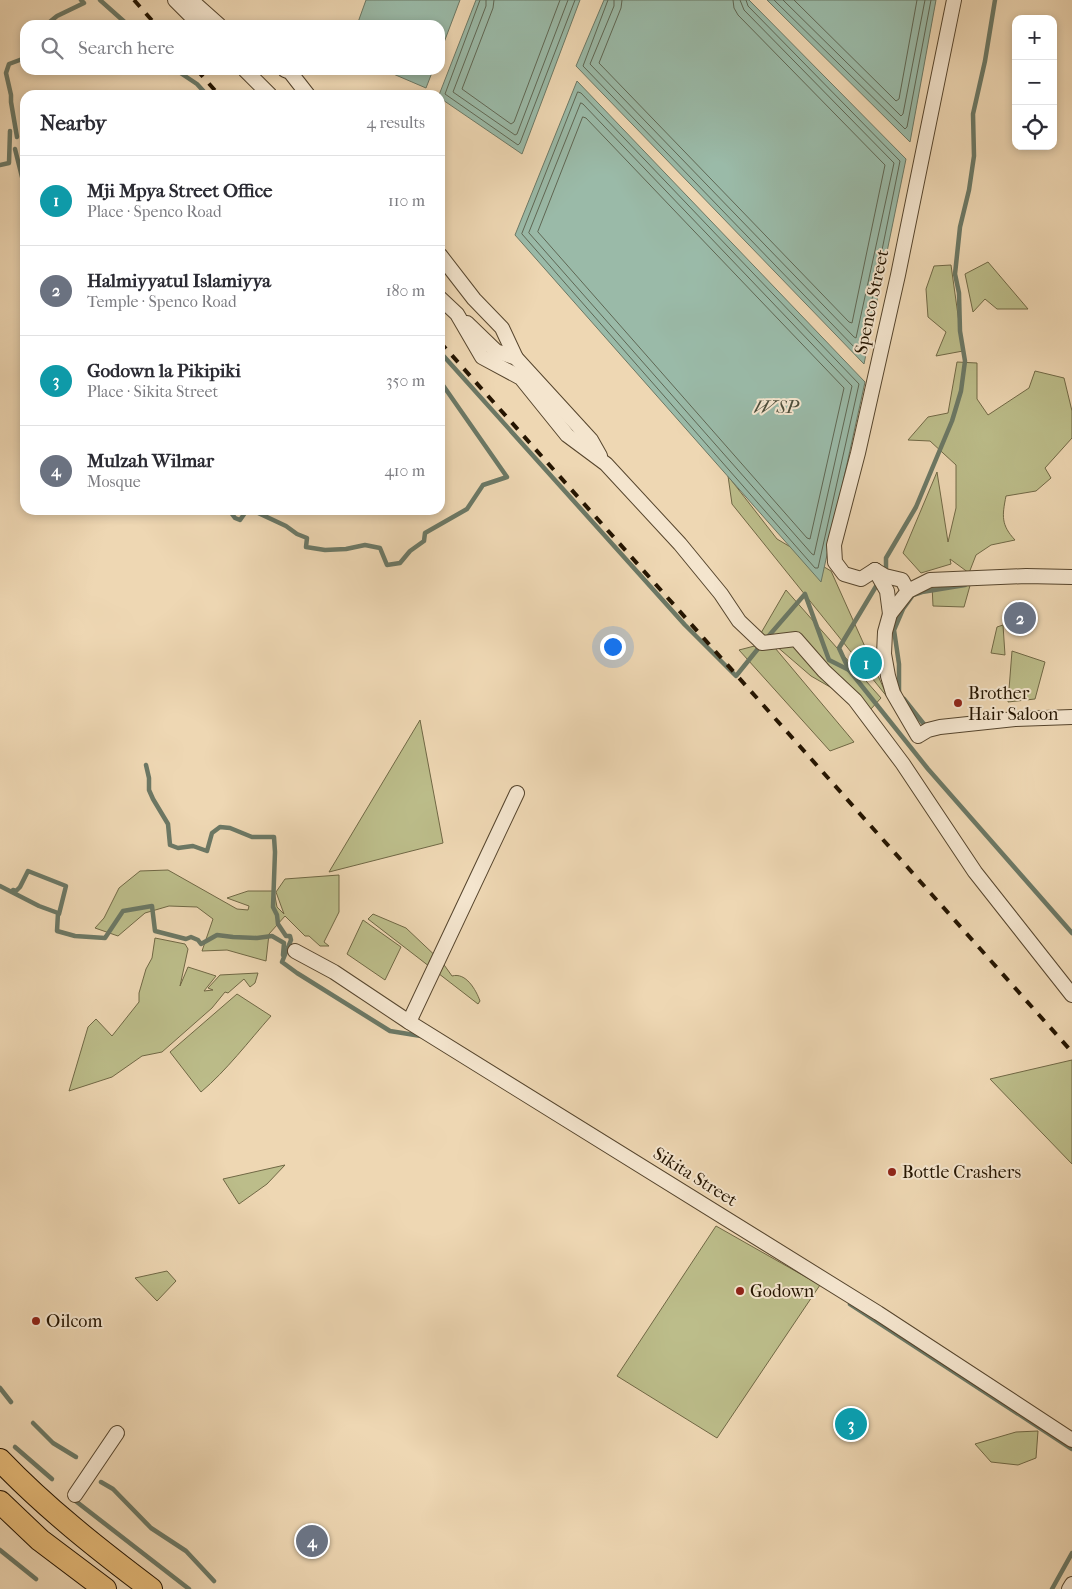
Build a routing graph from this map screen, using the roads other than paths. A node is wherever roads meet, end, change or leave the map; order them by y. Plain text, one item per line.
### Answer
1 (175, 0) edge
2 (191, 0) edge
3 (954, 0) edge
4 (195, 20) edge
5 (213, 20) edge
6 (250, 75) edge
7 (292, 75) edge
8 (265, 90) edge
9 (304, 90) edge
10 (445, 261) edge
11 (445, 303) edge
12 (457, 314) junction
13 (516, 358) junction
14 (606, 464) junction
15 (875, 570) junction
16 (1072, 577) edge
17 (908, 591) junction
18 (890, 614) junction
19 (1072, 717) edge
20 (516, 793) dead end
21 (295, 951) dead end
22 (1072, 995) edge
23 (409, 1022) junction
24 (117, 1433) dead end
25 (1072, 1440) edge
26 (0, 1460) edge
27 (75, 1495) dead end
28 (0, 1502) edge
29 (1072, 1584) edge
30 (105, 1589) edge
31 (151, 1589) edge
32 (1069, 1589) edge

1 - 4 street
2 - 5 street
3 - 15 street, Spenco Street
6 - 8 street
7 - 9 street
10 - 13 street
11 - 12 street
12 - 13 street
12 - 14 street
13 - 14 street
14 - 22 street
15 - 17 street
15 - 18 street
16 - 17 street
17 - 18 street
18 - 19 street
20 - 23 street
21 - 23 street, Sikita Street
23 - 25 street, Sikita Street
24 - 27 street
26 - 31 main road
28 - 30 main road
29 - 32 street

